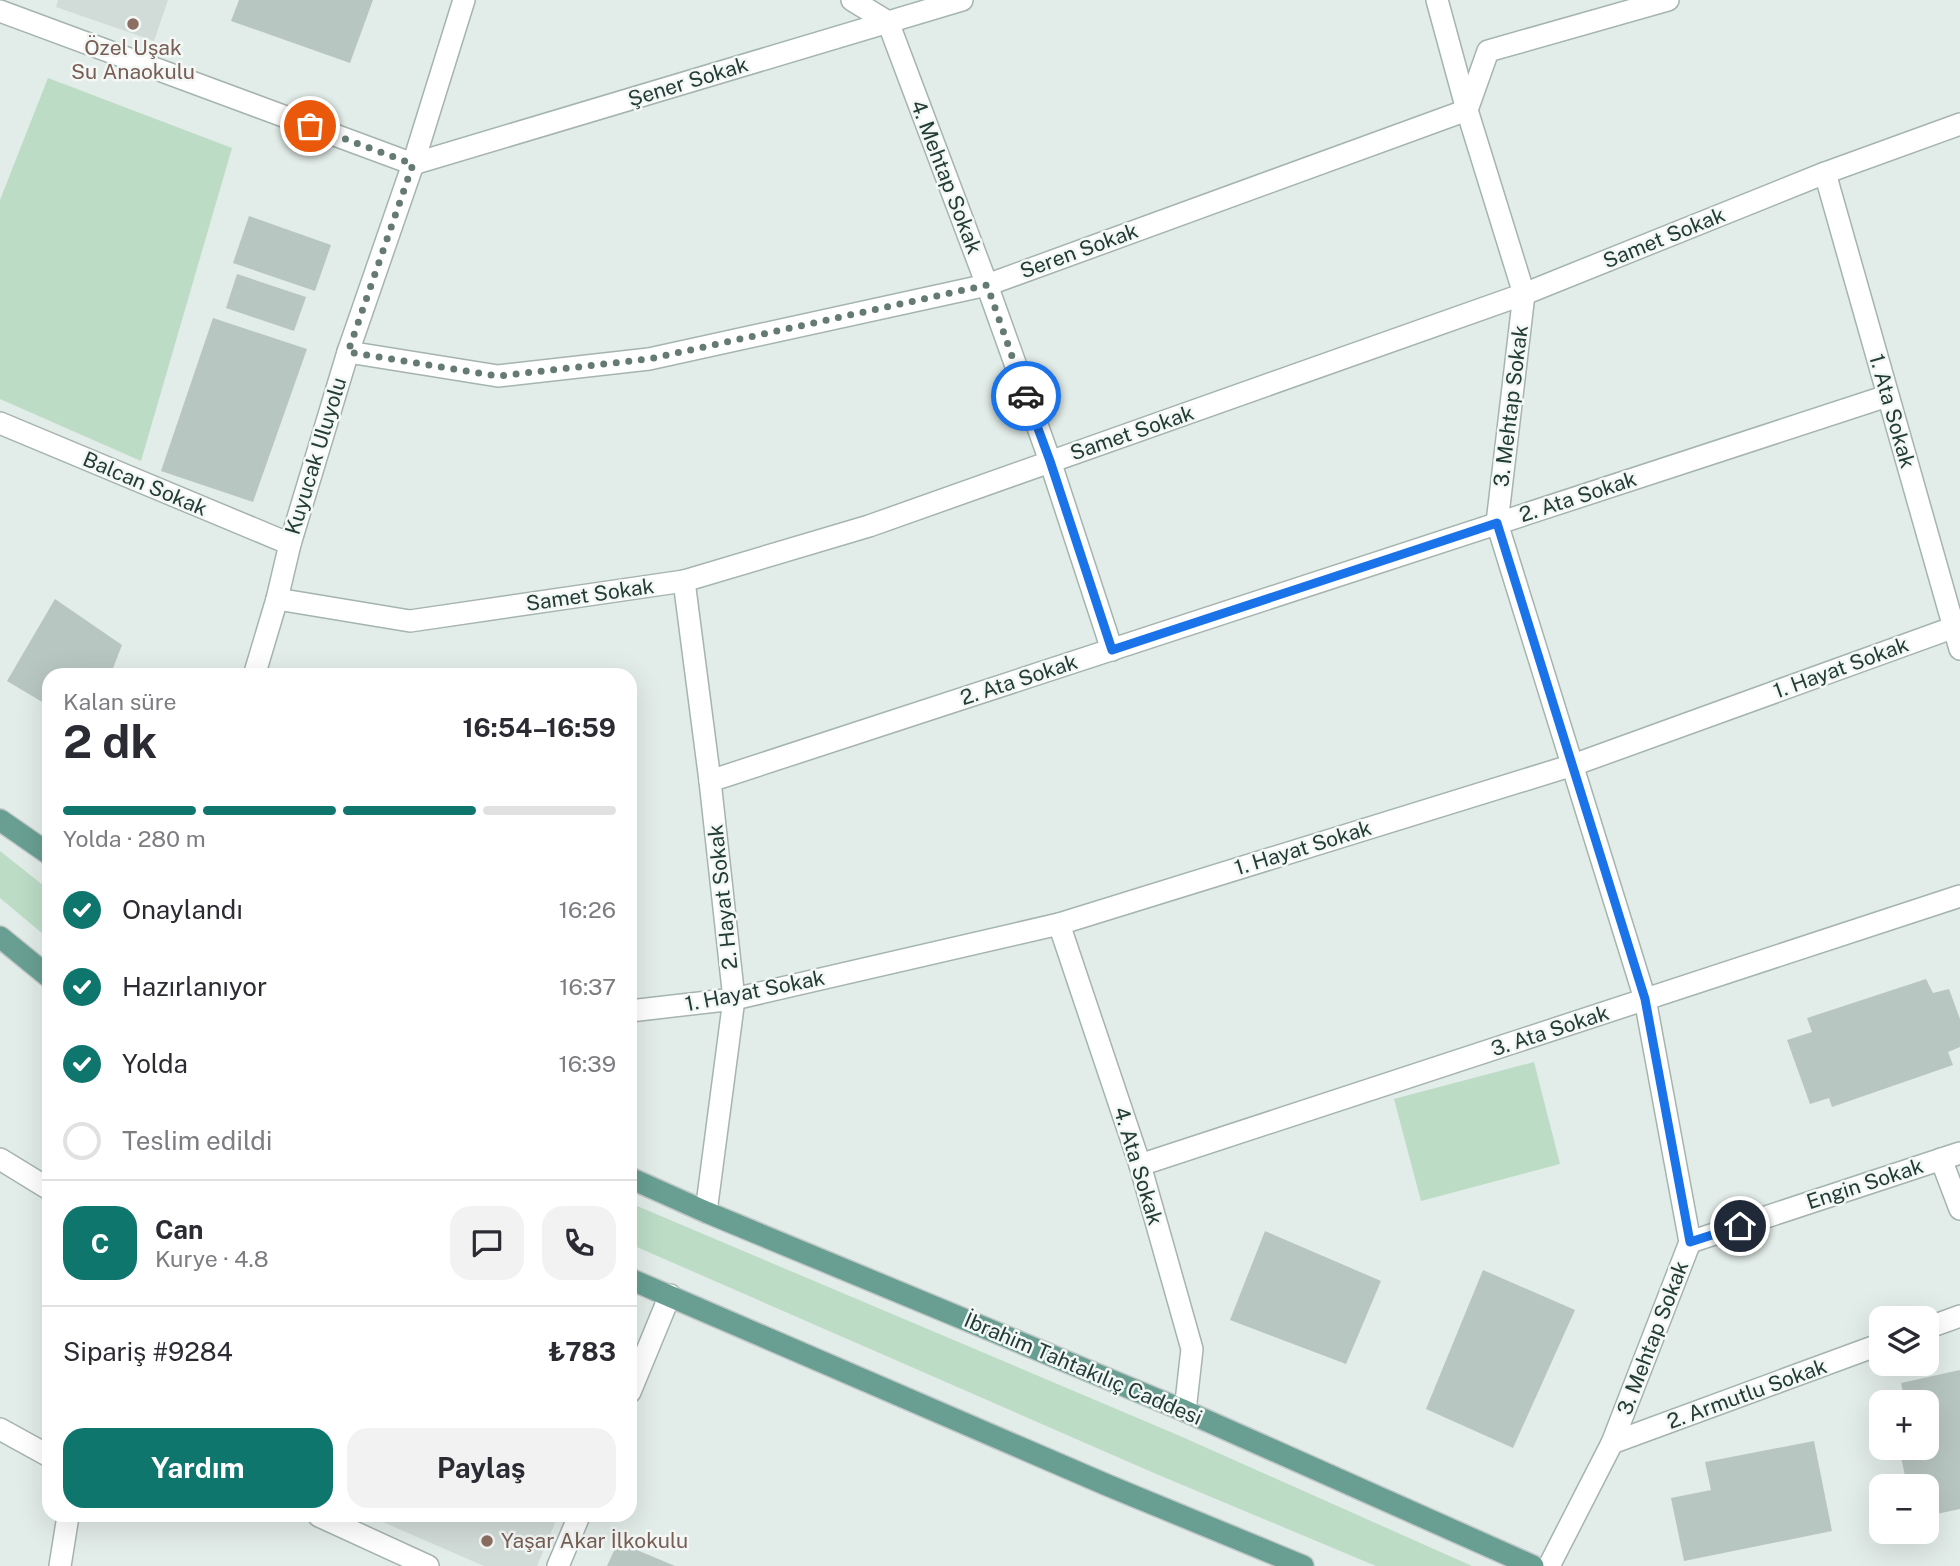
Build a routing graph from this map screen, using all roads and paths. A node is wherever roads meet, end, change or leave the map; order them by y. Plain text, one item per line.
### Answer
1 (464, 0) edge
2 (852, 0) edge
3 (962, 0) edge
4 (1437, 0) edge
5 (1668, 0) edge
6 (0, 11) edge
7 (888, 22) junction
8 (1467, 110) junction
9 (1960, 124) edge
10 (413, 164) junction
11 (1825, 173) junction
12 (987, 285) junction
13 (1524, 294) junction
14 (348, 352) junction
15 (1887, 396) junction
16 (0, 423) edge
17 (1050, 461) junction
18 (1497, 523) junction
19 (290, 544) junction
20 (684, 581) junction
21 (277, 599) junction
22 (1957, 627) edge
23 (1960, 649) edge
24 (1112, 650) junction
25 (256, 668) edge
26 (1573, 765) junction
27 (710, 781) junction
28 (0, 820) edge
29 (42, 849) edge
30 (1960, 896) edge
31 (1059, 924) junction
32 (0, 937) edge
33 (42, 971) edge
34 (734, 999) junction
35 (1645, 999) junction
36 (637, 1010) edge
37 (1951, 1156) edge
38 (0, 1159) edge
39 (1140, 1165) junction
40 (637, 1181) edge
41 (42, 1185) edge
42 (1960, 1209) edge
43 (705, 1212) junction
44 (1690, 1242) junction
45 (637, 1282) edge
46 (670, 1296) junction
47 (1960, 1316) edge
48 (1939, 1324) edge
49 (1869, 1349) edge
50 (637, 1375) edge
51 (1185, 1411) junction
52 (0, 1429) edge
53 (1612, 1443) junction
54 (42, 1453) edge
55 (67, 1522) edge
56 (332, 1522) edge
57 (576, 1522) edge
58 (60, 1566) edge
59 (428, 1566) edge
60 (558, 1566) edge
61 (1303, 1566) edge
62 (1533, 1566) edge
63 (1549, 1566) edge

1 - 10 street, Kuyucak Uluyolu
2 - 7 street
3 - 7 street, Şener Sokak
4 - 8 street, 3. Mehtap Sokak
5 - 8 street
6 - 10 street
7 - 10 street, Şener Sokak
7 - 12 street, 4. Mehtap Sokak
8 - 12 street, Seren Sokak
8 - 13 street, 3. Mehtap Sokak
9 - 11 street, Samet Sokak
10 - 14 street, Kuyucak Uluyolu
11 - 13 street, Samet Sokak
11 - 15 street, 1. Ata Sokak
12 - 14 street, Seren Sokak
12 - 17 street, 4. Mehtap Sokak
13 - 17 street, Samet Sokak
13 - 18 street, 3. Mehtap Sokak
14 - 19 street, Kuyucak Uluyolu
15 - 18 street, 2. Ata Sokak
15 - 22 street, 1. Ata Sokak
16 - 19 street, Balcan Sokak
17 - 20 street, Samet Sokak
17 - 24 street, 4. Mehtap Sokak
18 - 24 street, 2. Ata Sokak
18 - 26 street, 3. Mehtap Sokak
19 - 21 street, Kuyucak Uluyolu
20 - 21 street, Samet Sokak
20 - 27 street, 2. Hayat Sokak
21 - 25 street, Kuyucak Uluyolu
22 - 23 street, 1. Ata Sokak
22 - 26 street, 1. Hayat Sokak
24 - 27 street, 2. Ata Sokak
26 - 31 street, 1. Hayat Sokak
26 - 35 street, 3. Mehtap Sokak
27 - 34 street, 2. Hayat Sokak
28 - 29 main road
30 - 35 street, 3. Ata Sokak
31 - 34 street, 1. Hayat Sokak
31 - 39 street, 4. Ata Sokak
32 - 33 main road
34 - 36 street, 1. Hayat Sokak
34 - 43 street, 2. Hayat Sokak
35 - 39 street, 3. Ata Sokak
35 - 44 street, 3. Mehtap Sokak
37 - 42 street
37 - 44 street, Engin Sokak
38 - 41 street
39 - 51 street, 4. Ata Sokak
40 - 43 main road, İbrahim Tahtakılıç Caddesi
43 - 51 main road, İbrahim Tahtakılıç Caddesi
44 - 53 street, 3. Mehtap Sokak
45 - 46 main road
46 - 50 street
46 - 61 main road
47 - 48 street
49 - 53 street, 2. Armutlu Sokak
51 - 62 main road, İbrahim Tahtakılıç Caddesi
52 - 54 street
53 - 63 street, 3. Mehtap Sokak
55 - 58 street
56 - 59 street
57 - 60 street

